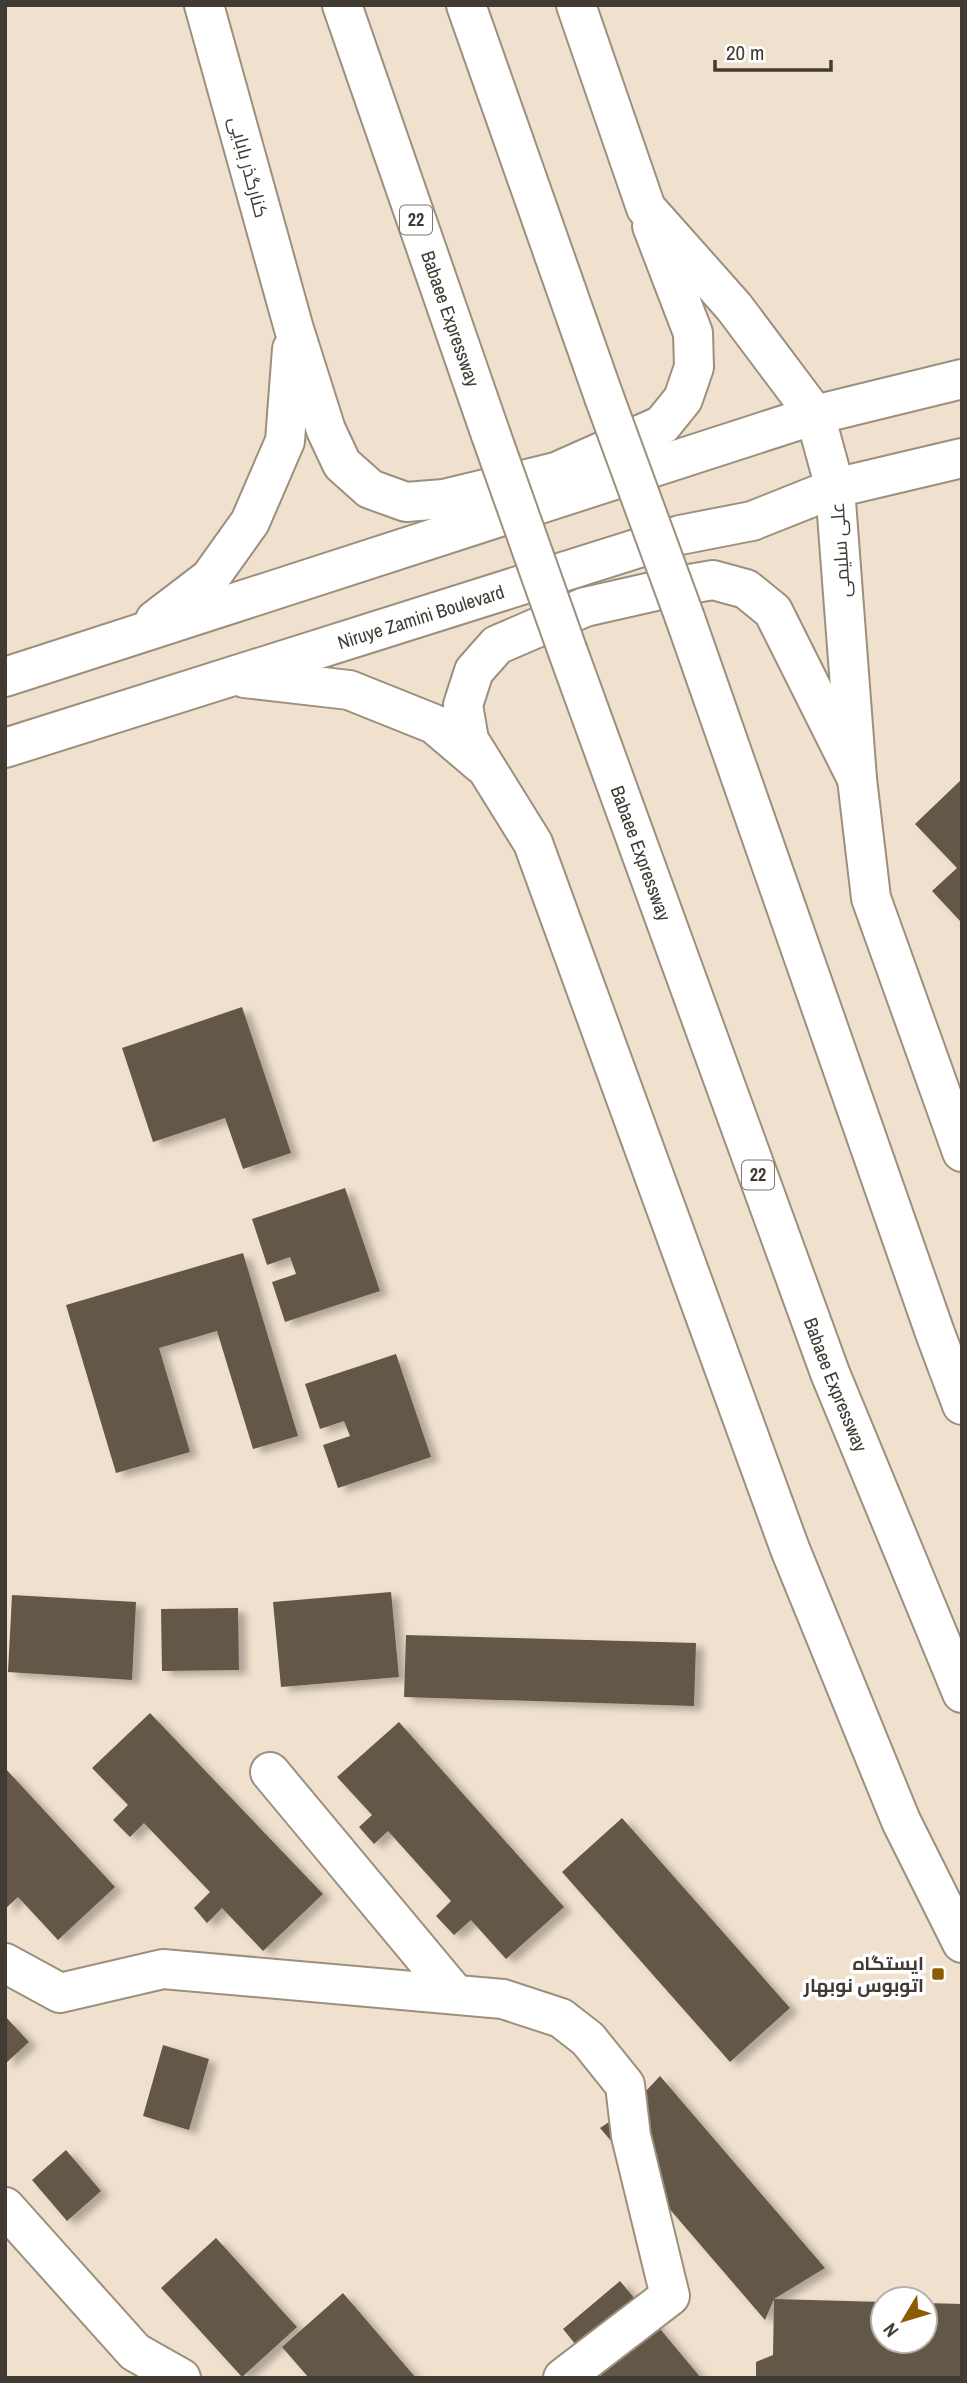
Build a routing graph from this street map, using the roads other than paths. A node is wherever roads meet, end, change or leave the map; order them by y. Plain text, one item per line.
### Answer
1 (204, 5) edge
2 (342, 5) edge
3 (466, 5) edge
4 (576, 5) edge
5 (646, 208) junction
6 (293, 329) junction
7 (962, 379) edge
8 (815, 415) junction
9 (962, 458) edge
10 (835, 488) junction
11 (132, 638) junction
12 (231, 676) junction
13 (5, 677) edge
14 (5, 748) edge
15 (488, 769) junction
16 (857, 779) junction
17 (962, 1152) edge
18 (935, 1333) junction
19 (962, 1380) edge
20 (962, 1405) edge
21 (962, 1693) edge
22 (270, 1772) dead end
23 (962, 1943) edge
24 (5, 1963) edge
25 (455, 1994) junction
26 (5, 2207) edge
27 (181, 2378) edge
28 (563, 2378) edge

1 - 6 main road, کنارگذر بابایی
2 - 21 main road, Babaee Expressway / 22, bridge
3 - 18 main road, bridge
4 - 5 main road, علی سلیمی
5 - 6 main road, کنارگذر بابایی
5 - 8 main road, علی سلیمی
6 - 11 main road
7 - 8 main road
8 - 10 main road, علی سلیمی
8 - 11 main road
9 - 10 main road, Niruye Zamini Boulevard
10 - 12 main road, Niruye Zamini Boulevard
10 - 16 main road, علی سلیمی
11 - 13 main road
12 - 14 main road, Niruye Zamini Boulevard
12 - 15 main road
15 - 16 main road
15 - 23 main road
16 - 17 main road, علی سلیمی
18 - 19 main road
18 - 20 main road
22 - 25 main road
24 - 25 main road
25 - 28 main road
26 - 27 main road

